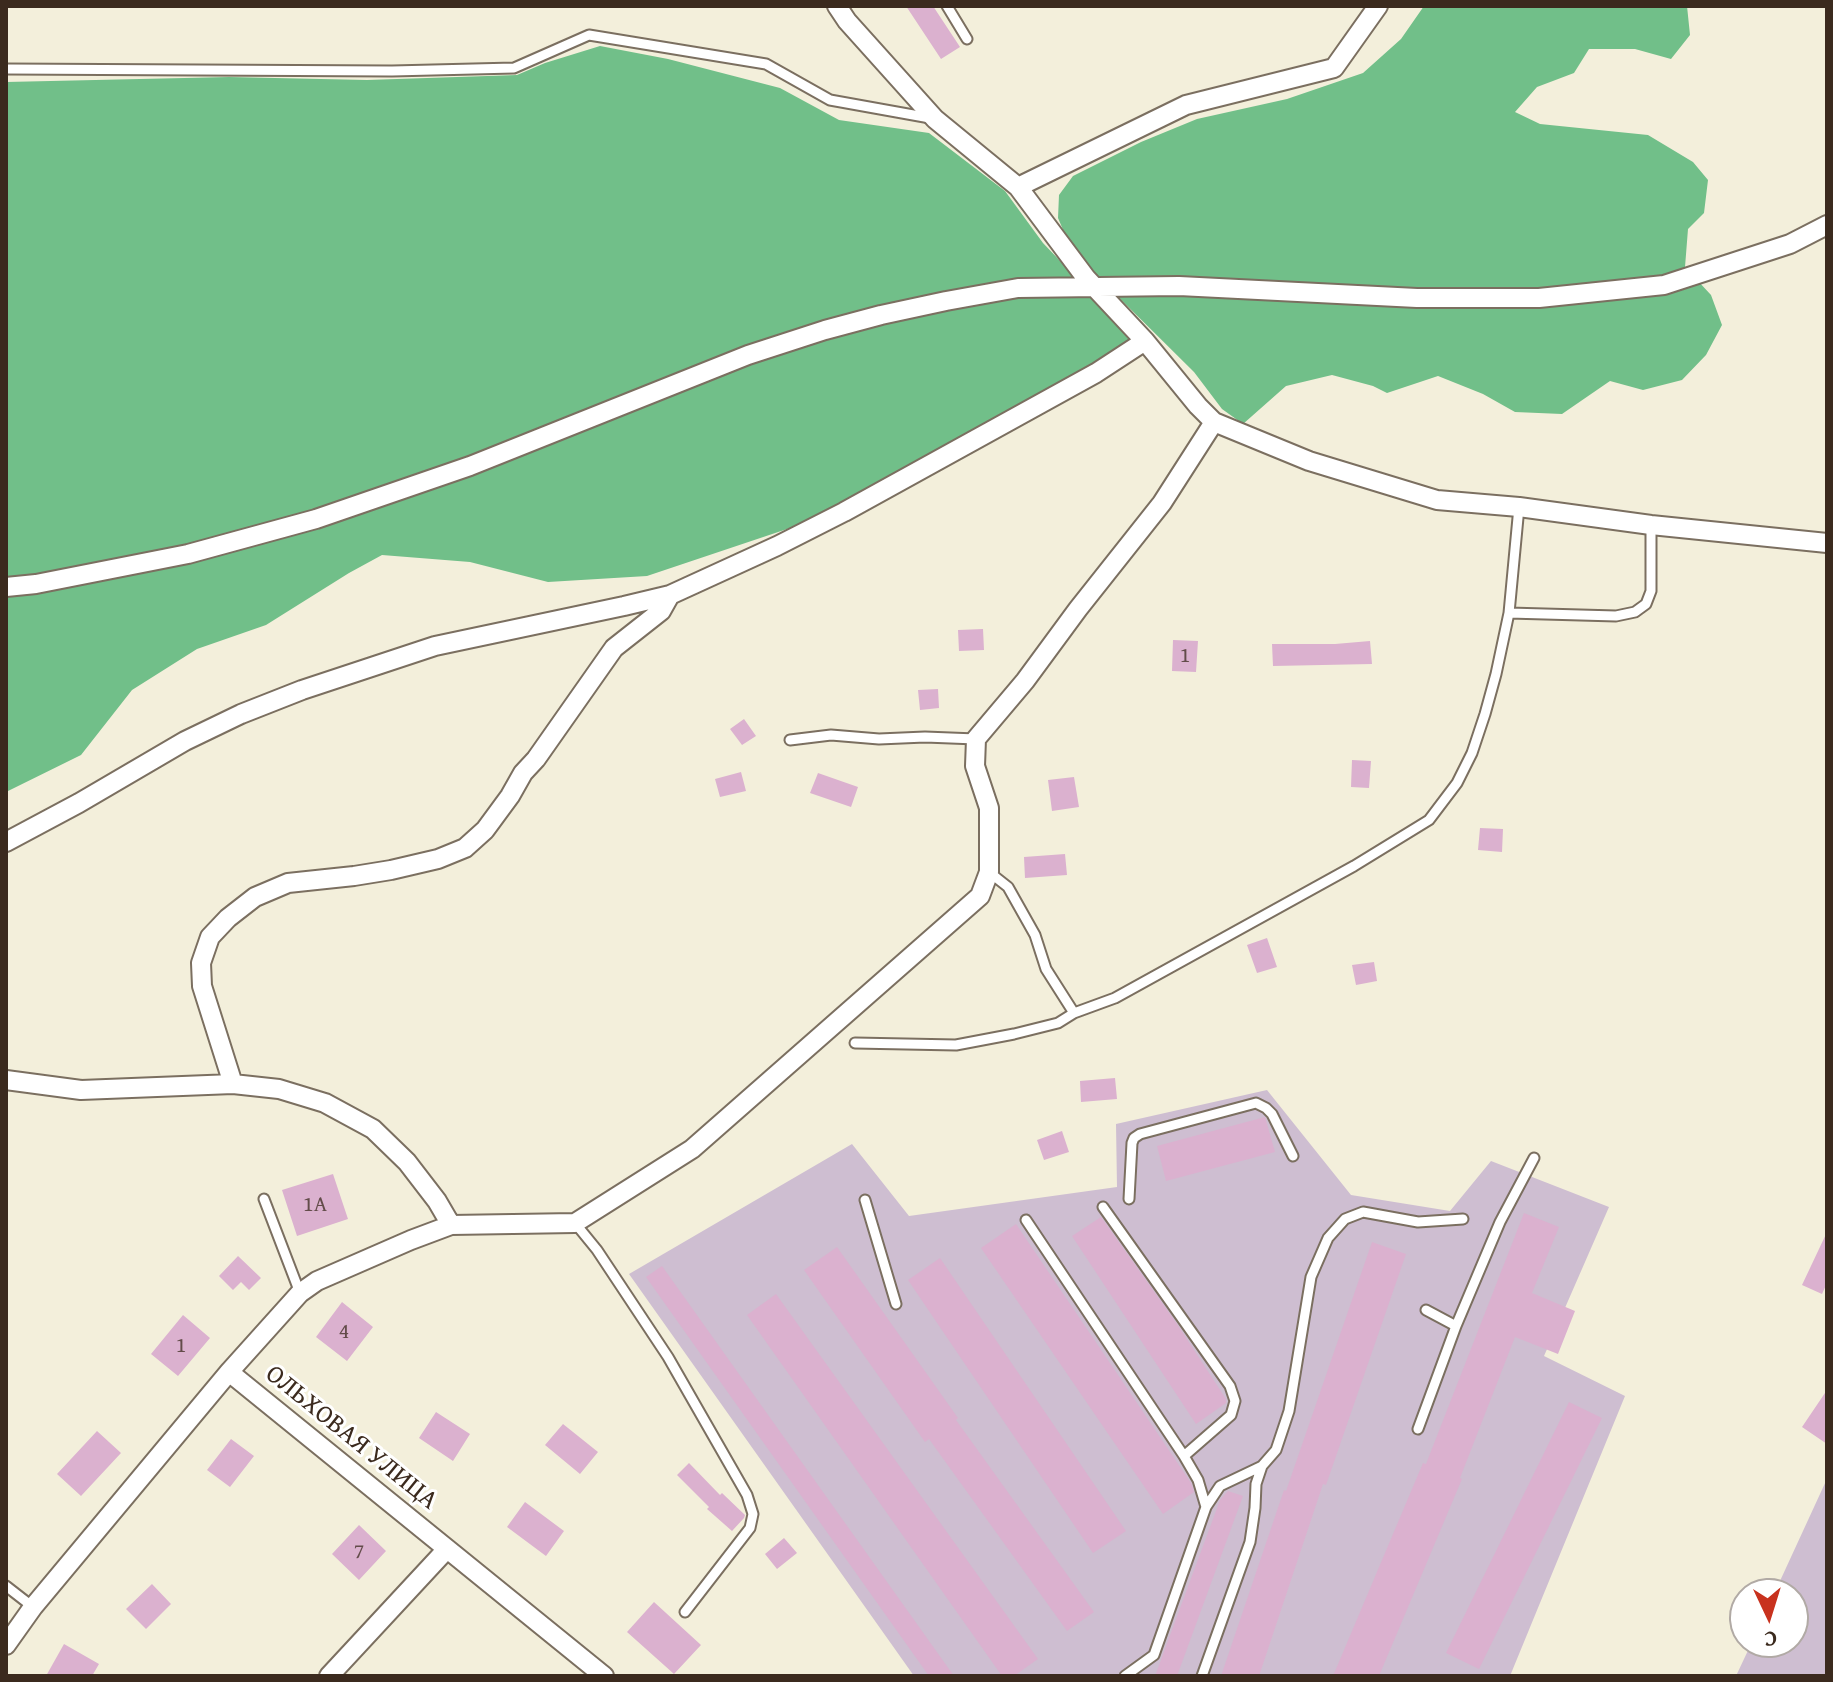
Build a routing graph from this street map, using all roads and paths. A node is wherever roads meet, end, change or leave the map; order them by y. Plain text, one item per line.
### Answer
1 (837, 6) edge
2 (947, 6) edge
3 (1378, 6) edge
4 (967, 39) dead end
5 (6, 69) edge
6 (935, 119) junction
7 (1018, 187) junction
8 (1827, 225) edge
9 (1094, 287) junction
10 (1145, 341) junction
11 (1214, 422) junction
12 (1519, 507) junction
13 (1651, 525) junction
14 (1827, 543) edge
15 (6, 587) edge
16 (670, 595) junction
17 (1509, 613) junction
18 (976, 739) junction
19 (790, 740) dead end
20 (6, 842) edge
21 (989, 872) junction
22 (1074, 1013) junction
23 (855, 1043) dead end
24 (6, 1080) edge
25 (233, 1084) junction
26 (1293, 1156) dead end
27 (1534, 1158) dead end
28 (264, 1199) dead end
29 (1129, 1199) dead end
30 (865, 1200) dead end
31 (1103, 1207) dead end
32 (1463, 1219) dead end
33 (1026, 1220) dead end
34 (575, 1223) junction
35 (451, 1225) junction
36 (300, 1293) junction
37 (896, 1304) dead end
38 (1426, 1310) dead end
39 (1456, 1326) junction
40 (229, 1372) junction
41 (1418, 1429) dead end
42 (1184, 1456) junction
43 (1262, 1466) junction
44 (1206, 1507) junction
45 (446, 1550) junction
46 (6, 1586) edge
47 (33, 1607) junction
48 (685, 1612) dead end
49 (6, 1645) edge
50 (329, 1676) edge
51 (604, 1676) edge
52 (1125, 1676) edge
53 (1202, 1676) edge

1 - 6 street
2 - 4 lane
3 - 7 street
5 - 6 lane
6 - 7 street
7 - 9 street
8 - 9 street
9 - 10 street
9 - 15 street
10 - 11 street
10 - 16 street
11 - 12 street
11 - 18 street
12 - 13 street
12 - 17 lane
13 - 14 street
13 - 17 lane
16 - 20 street
16 - 25 street
17 - 22 lane
18 - 19 lane
18 - 21 street
21 - 22 lane
21 - 34 street
22 - 23 lane
24 - 25 street
25 - 35 street
26 - 29 lane
27 - 39 lane
28 - 36 lane
30 - 37 lane
31 - 42 lane
32 - 43 lane
33 - 42 lane
34 - 35 street
34 - 48 lane
35 - 36 street
36 - 40 street
38 - 39 lane
39 - 41 lane
40 - 45 street, ОЛЬХОВАЯ УЛИЦА
40 - 47 street, ОЛЬХОВАЯ УЛИЦА
42 - 44 lane
43 - 44 lane
43 - 53 lane
44 - 52 lane
45 - 50 street
45 - 51 street, ОЛЬХОВАЯ УЛИЦА
46 - 47 lane
47 - 49 street, ОЛЬХОВАЯ УЛИЦА

